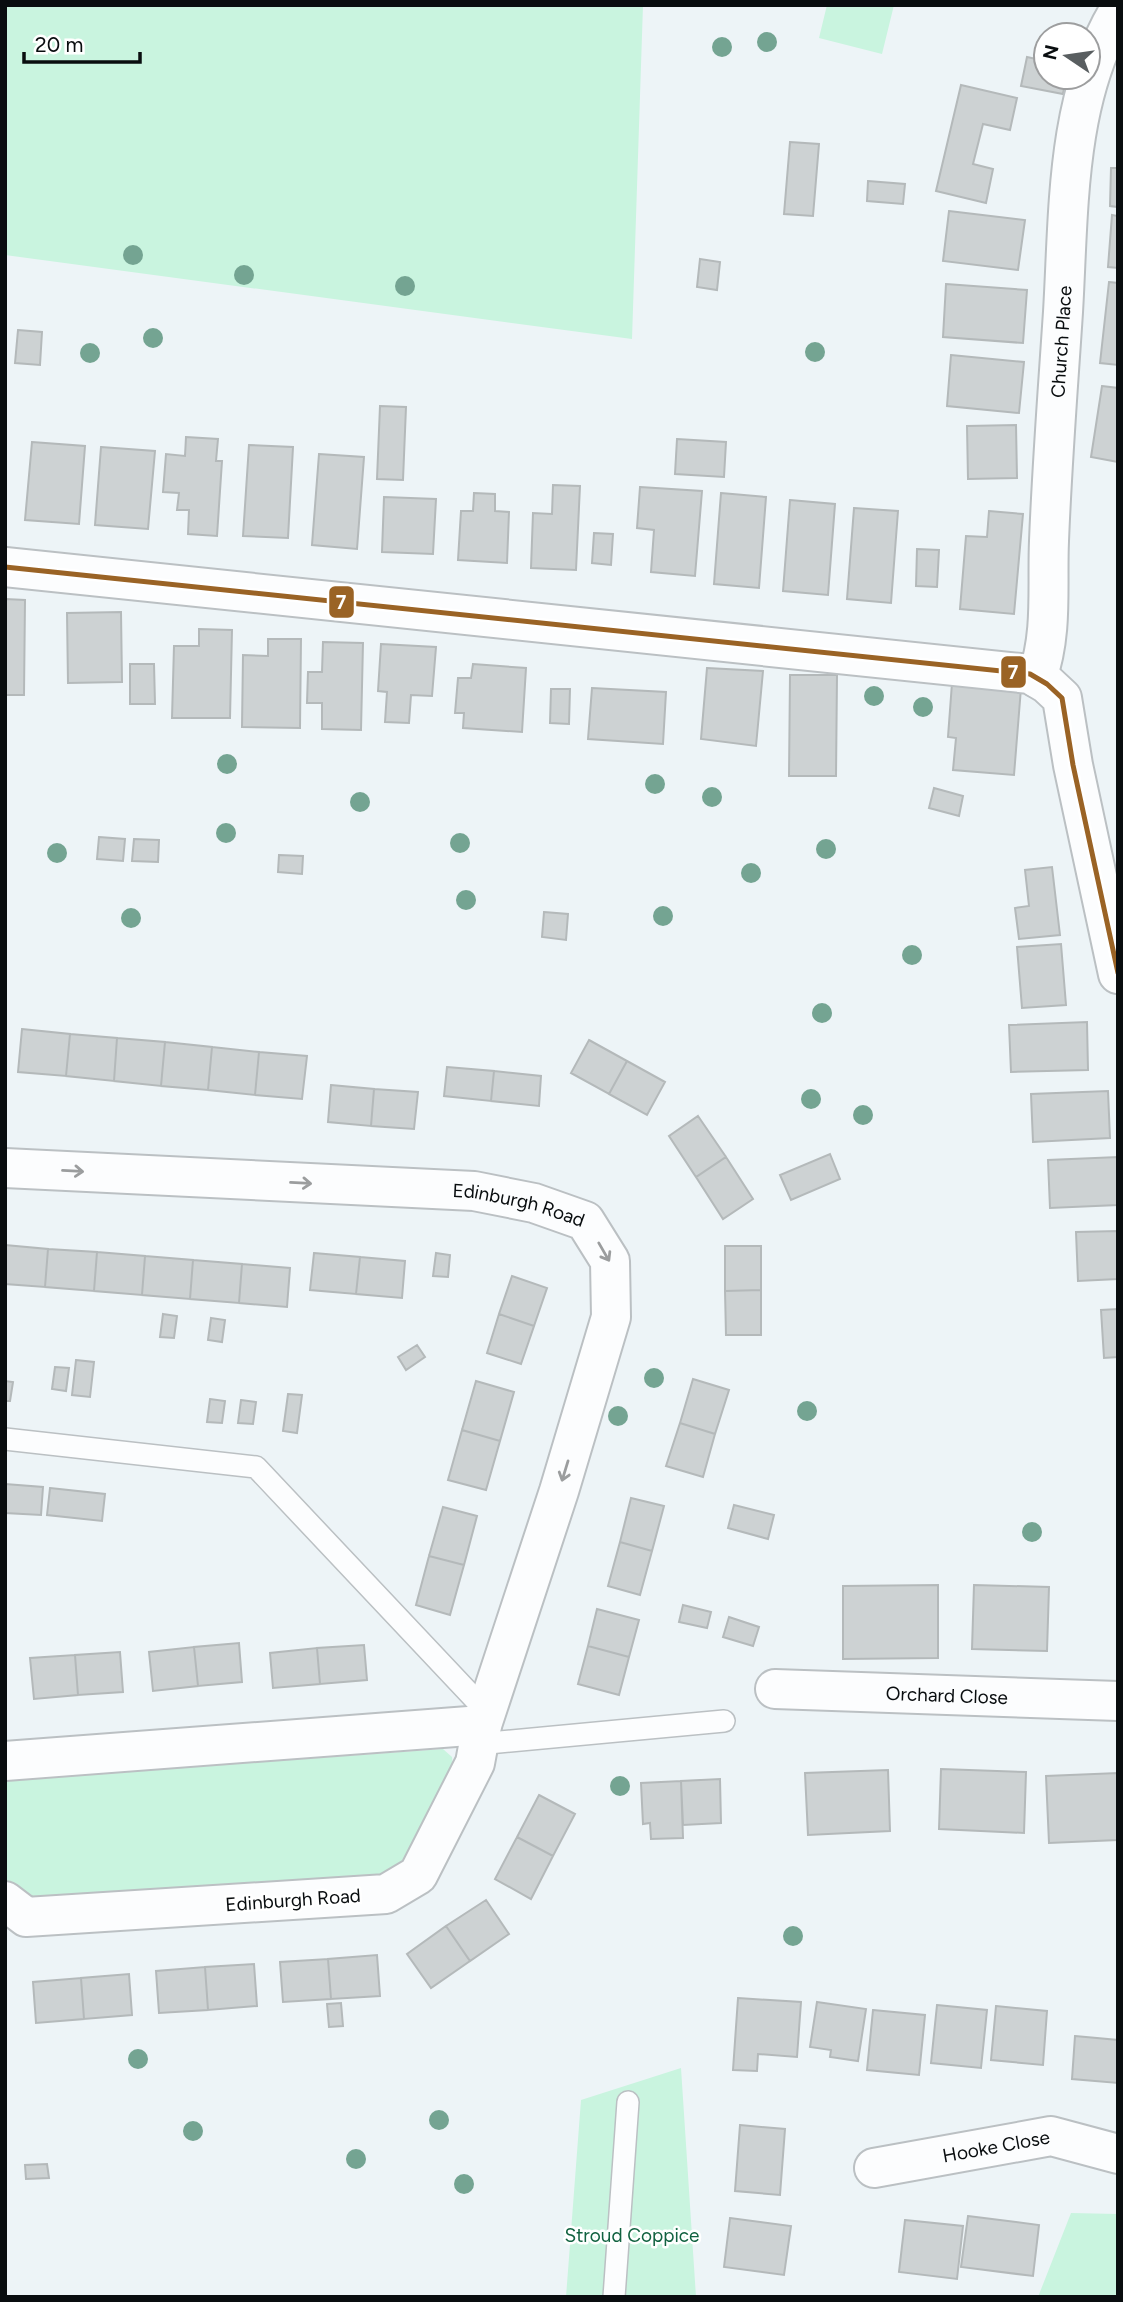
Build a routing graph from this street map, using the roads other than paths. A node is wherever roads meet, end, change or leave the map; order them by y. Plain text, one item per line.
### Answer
1 (1118, 12) edge
2 (5, 567) edge
3 (1037, 678) junction
4 (1118, 974) edge
5 (5, 1168) edge
6 (5, 1439) edge
7 (775, 1689) dead end
8 (1118, 1701) edge
9 (724, 1721) dead end
10 (482, 1727) junction
11 (5, 1761) edge
12 (5, 1901) edge
13 (628, 2102) dead end
14 (1118, 2154) edge
15 (874, 2168) dead end
16 (614, 2297) edge

1 - 3 street, Church Place
2 - 3 street
3 - 4 street
5 -> 10 street, Edinburgh Road
6 - 10 lane
7 - 8 street, Orchard Close
9 - 10 lane
10 - 11 street
10 - 12 street, Edinburgh Road
13 - 16 lane
14 - 15 street, Hooke Close

